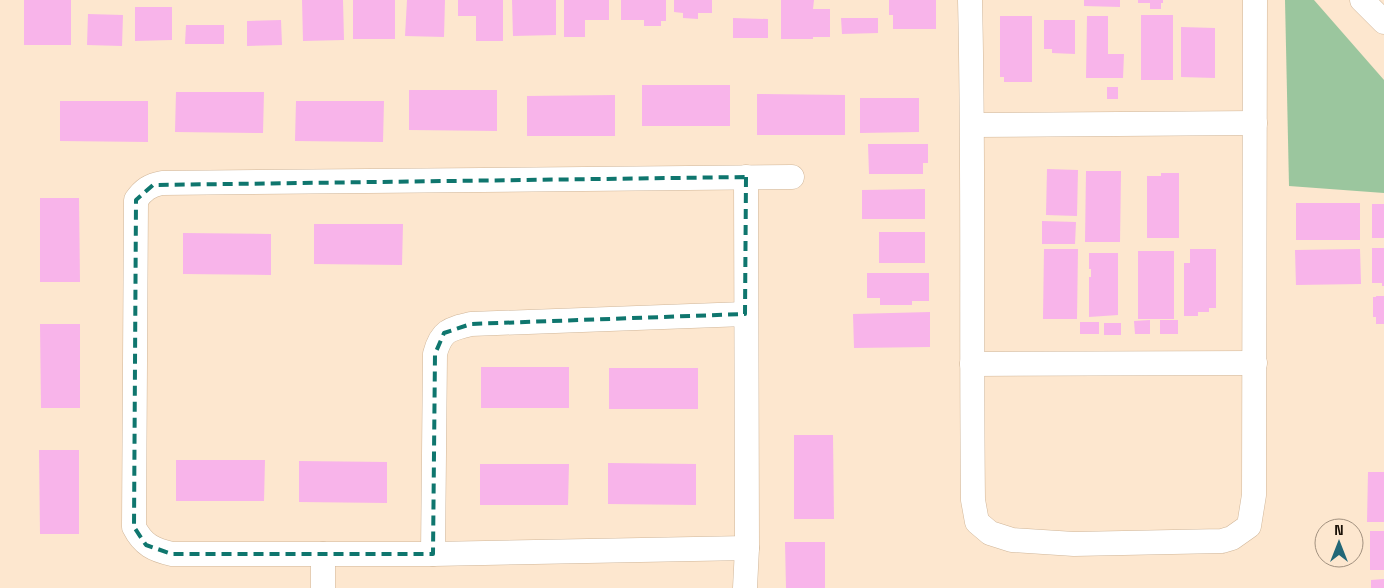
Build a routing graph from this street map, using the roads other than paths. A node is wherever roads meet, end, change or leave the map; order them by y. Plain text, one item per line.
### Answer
1 (970, 0) edge
2 (1255, 0) edge
3 (1362, 0) edge
4 (1384, 22) edge
5 (1255, 123) junction
6 (973, 125) junction
7 (746, 176) junction
8 (792, 177) dead end
9 (745, 314) junction
10 (1255, 363) junction
11 (972, 364) junction
12 (747, 548) junction
13 (323, 554) junction
14 (433, 554) junction
15 (323, 588) edge
16 (745, 588) edge

1 - 6 street
2 - 5 street
3 - 4 street
5 - 6 street
5 - 10 street
6 - 11 street
7 - 8 street
7 - 9 street
7 - 13 street
9 - 12 street
9 - 14 street
10 - 11 street
10 - 11 street
12 - 14 street
12 - 16 street
13 - 14 street
13 - 15 street

